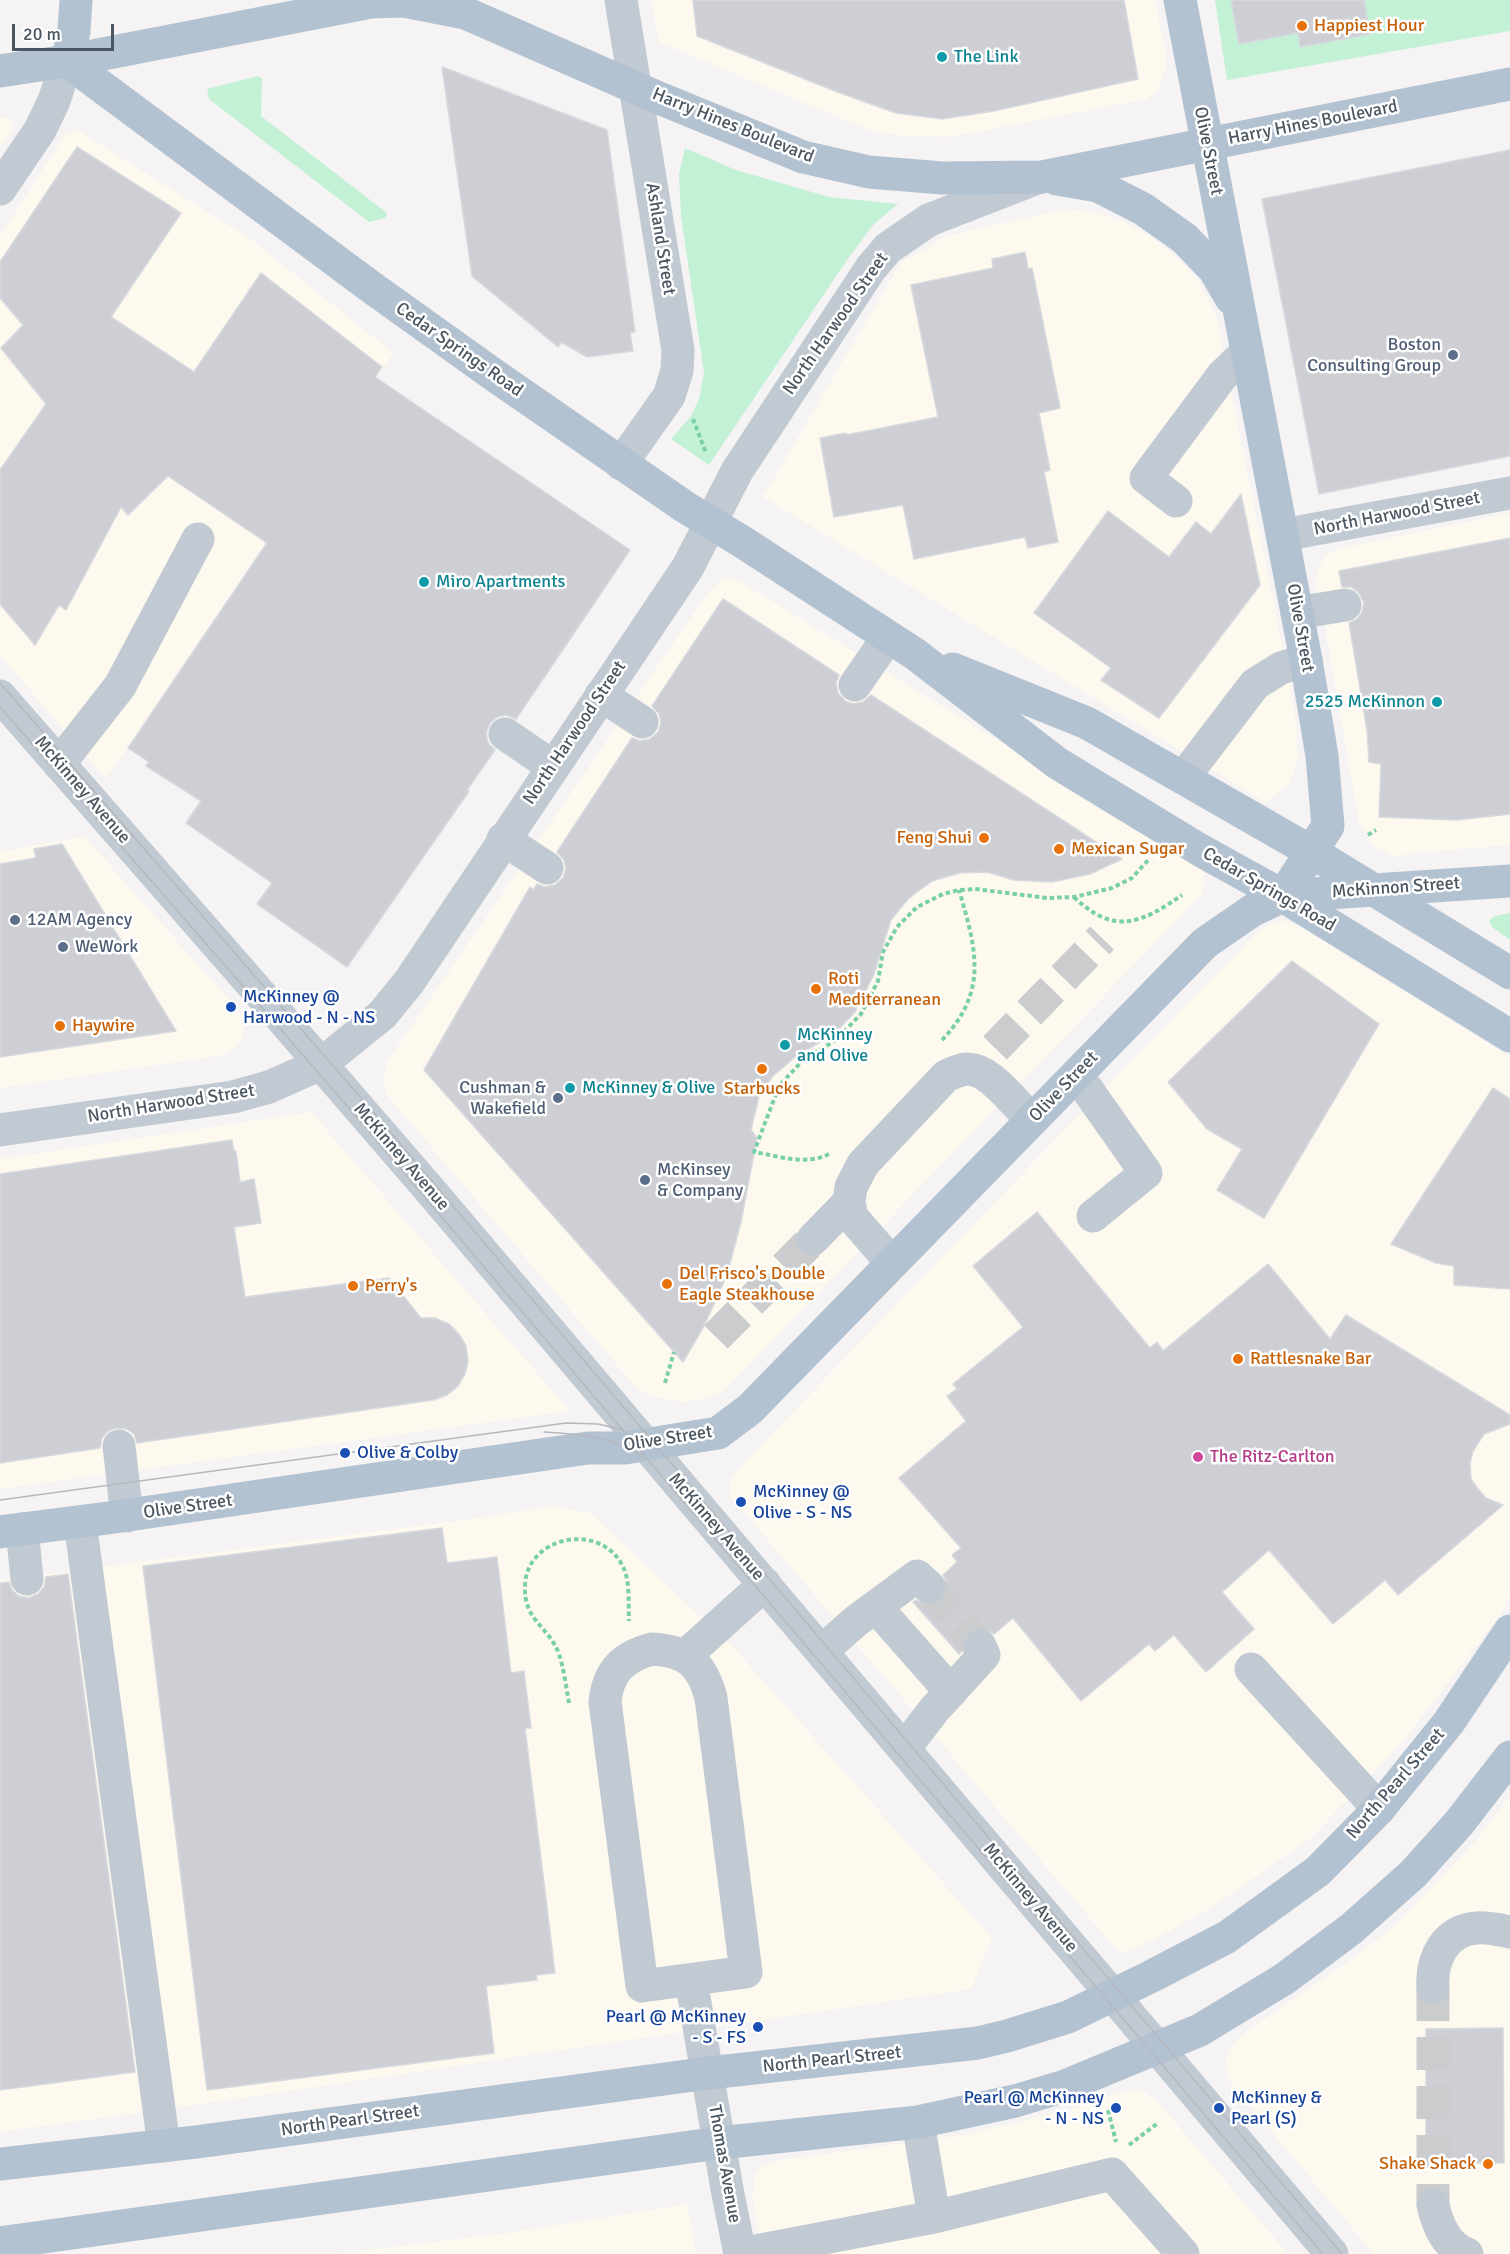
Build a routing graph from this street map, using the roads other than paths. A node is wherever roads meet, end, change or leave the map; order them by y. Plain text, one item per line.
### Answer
1 (76, 0) edge
2 (621, 0) edge
3 (1180, 0) edge
4 (67, 61) junction
5 (0, 71) edge
6 (1510, 84) edge
7 (634, 87) junction
8 (1206, 143) junction
9 (1042, 177) junction
10 (0, 189) edge
11 (1240, 312) junction
12 (1247, 352) junction
13 (621, 464) junction
14 (1510, 493) edge
15 (1176, 501) dead end
16 (711, 524) junction
17 (1283, 535) junction
18 (198, 539) dead end
19 (1345, 605) dead end
20 (1297, 613) junction
21 (888, 637) junction
22 (915, 654) junction
23 (1306, 660) junction
24 (855, 685) dead end
25 (601, 695) junction
26 (0, 696) edge
27 (642, 722) dead end
28 (505, 734) dead end
29 (59, 764) junction
30 (552, 766) junction
31 (1183, 778) junction
32 (503, 839) junction
33 (1319, 839) junction
34 (547, 868) dead end
35 (1510, 881) edge
36 (1375, 890) junction
37 (1283, 896) junction
38 (1510, 973) edge
39 (1510, 1036) edge
40 (321, 1064) junction
41 (1077, 1075) junction
42 (1031, 1120) junction
43 (0, 1131) edge
44 (849, 1202) junction
45 (1093, 1216) dead end
46 (813, 1239) tunnel mouth
47 (892, 1263) junction
48 (645, 1444) junction
49 (119, 1446) dead end
50 (127, 1516) junction
51 (80, 1522) junction
52 (11, 1531) edge
53 (27, 1579) dead end
54 (765, 1584) junction
55 (929, 1587) tunnel mouth
56 (876, 1607) junction
57 (1510, 1631) edge
58 (980, 1646) dead end
59 (822, 1651) junction
60 (685, 1656) junction
61 (1251, 1670) dead end
62 (951, 1692) junction
63 (904, 1749) junction
64 (1505, 1775) edge
65 (1379, 1809) junction
66 (1510, 1932) edge
67 (692, 1980) junction
68 (1433, 1988) tunnel mouth
69 (1112, 1996) junction
70 (1157, 2049) junction
71 (708, 2073) junction
72 (918, 2122) junction
73 (719, 2143) junction
74 (164, 2146) junction
75 (0, 2164) edge
76 (1433, 2205) tunnel mouth
77 (934, 2217) junction
78 (0, 2243) edge
79 (1329, 2253) edge
80 (740, 2254) edge
81 (1183, 2254) edge
82 (1467, 2254) edge

1 - 4 main road
2 - 7 street, Ashland Street
3 - 8 main road, Olive Street
4 - 5 main road, Harry Hines Boulevard
4 - 7 main road, Harry Hines Boulevard
4 - 10 street
4 - 13 main road, Cedar Springs Road
6 - 8 main road, Harry Hines Boulevard
7 - 9 main road, Harry Hines Boulevard
7 - 13 street, Ashland Street
8 - 9 main road, Harry Hines Boulevard
8 - 11 main road, Olive Street
9 - 11 main road
9 - 16 street, North Harwood Street
11 - 12 main road, Olive Street
12 - 15 street
12 - 17 main road, Olive Street
13 - 16 main road, Cedar Springs Road
14 - 17 street, North Harwood Street
16 - 21 main road, Cedar Springs Road
16 - 25 street, North Harwood Street
17 - 20 main road, Olive Street
18 - 29 street
19 - 20 street
20 - 23 main road, Olive Street
21 - 22 main road, Cedar Springs Road
21 - 24 street
22 - 31 main road, Cedar Springs Road
22 - 37 main road, Cedar Springs Road
23 - 31 street
23 - 33 main road, Olive Street
25 - 27 street
25 - 30 street, North Harwood Street
26 - 29 street, McKinney Avenue
28 - 30 street
29 - 40 street, McKinney Avenue
30 - 32 street, North Harwood Street
31 - 33 main road, Cedar Springs Road
32 - 34 street
32 - 40 street, North Harwood Street
33 - 36 main road, Cedar Springs Road
33 - 37 main road
35 - 36 main road, McKinnon Street
36 - 37 main road, McKinnon Street
36 - 38 main road, Cedar Springs Road
37 - 39 main road, Cedar Springs Road
37 - 41 main road, Olive Street
40 - 43 street, North Harwood Street
40 - 48 street, McKinney Avenue
41 - 42 main road, Olive Street
41 - 45 street
42 - 44 street
42 - 47 main road, Olive Street
44 - 46 street
44 - 47 street
47 - 48 main road, Olive Street
48 - 50 main road, Olive Street
48 - 54 street, McKinney Avenue
49 - 50 street
50 - 51 main road, Olive Street
51 - 52 main road, Olive Street
51 - 74 street
52 - 53 street
54 - 59 street, McKinney Avenue
54 - 60 street
55 - 56 street
56 - 59 street
56 - 62 street
57 - 65 main road, North Pearl Street
58 - 62 street
59 - 63 street, McKinney Avenue
60 - 67 street
60 - 67 street
61 - 65 street
62 - 63 street
63 - 69 street, McKinney Avenue
64 - 70 main road
65 - 69 main road, North Pearl Street
66 - 68 street
67 - 71 street, Thomas Avenue
69 - 70 street, McKinney Avenue
69 - 71 main road, North Pearl Street
70 - 72 main road
70 - 79 street, McKinney Avenue
71 - 73 street, Thomas Avenue
71 - 74 main road, North Pearl Street
72 - 73 main road
72 - 77 street
73 - 78 main road
73 - 80 street, Thomas Avenue
74 - 75 main road, North Pearl Street
76 - 82 street
77 - 80 street
77 - 81 street

